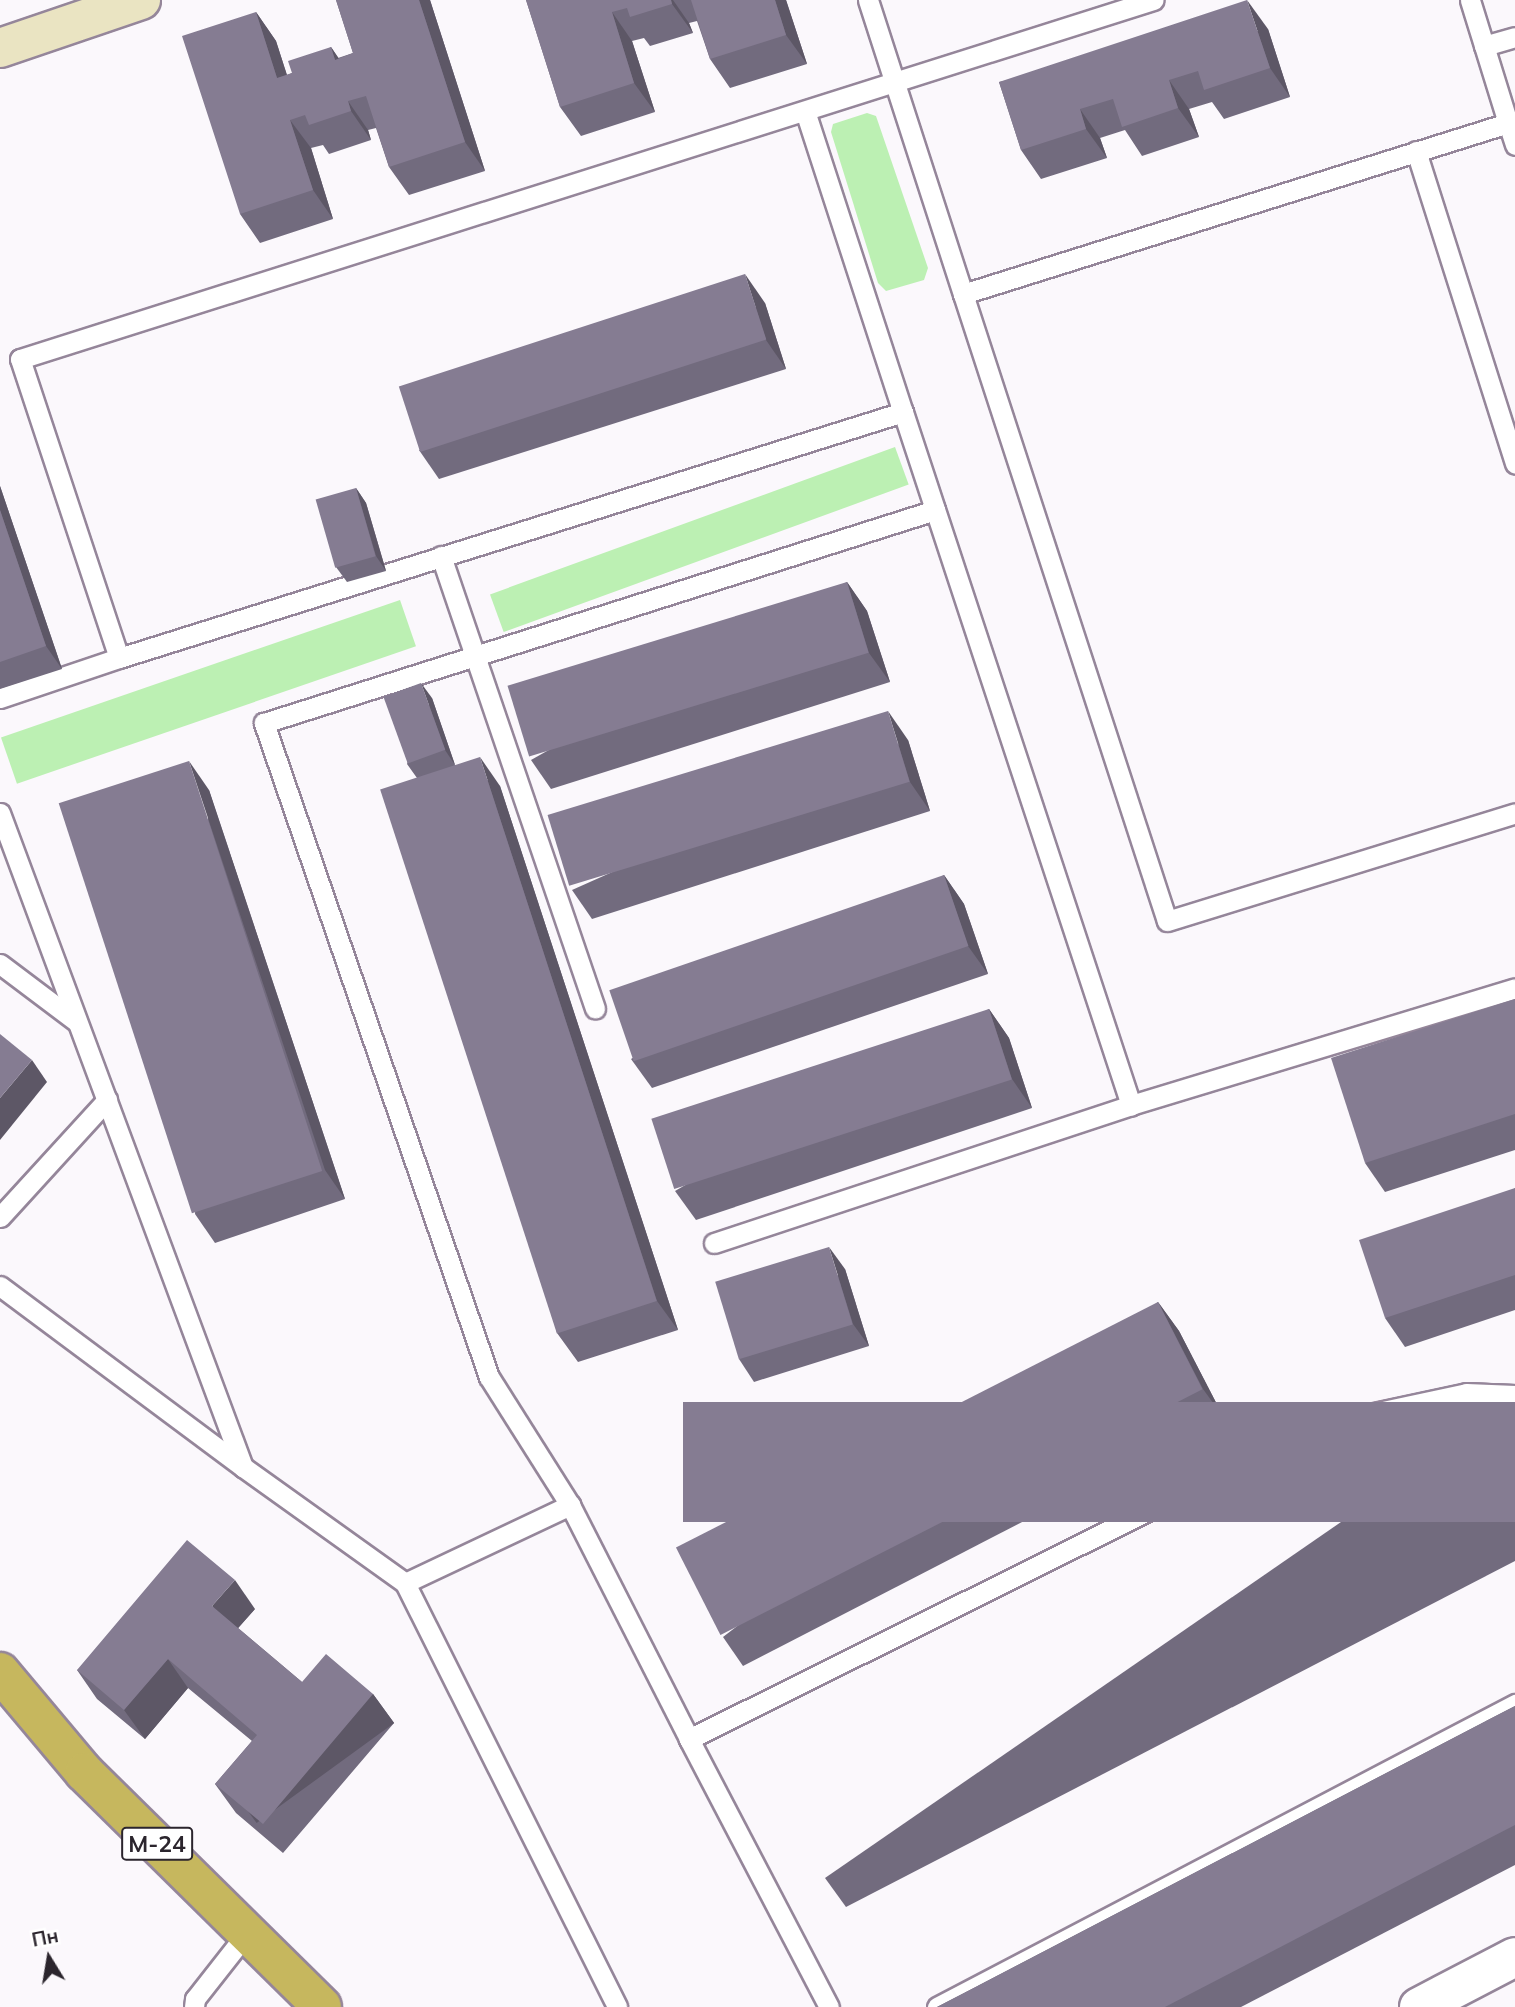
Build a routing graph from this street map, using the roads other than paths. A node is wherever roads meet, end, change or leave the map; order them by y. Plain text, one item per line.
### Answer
1 (141, 0) edge
2 (868, 0) edge
3 (1153, 0) edge
4 (1470, 0) edge
5 (1515, 37) edge
6 (1484, 46) junction
7 (0, 48) edge
8 (895, 83) junction
9 (805, 111) junction
10 (1508, 123) junction
11 (1515, 145) edge
12 (1416, 151) junction
13 (963, 294) junction
14 (903, 412) junction
15 (1515, 464) edge
16 (935, 510) junction
17 (441, 556) junction
18 (119, 657) junction
19 (473, 657) junction
20 (0, 698) edge
21 (0, 813) edge
22 (1515, 813) edge
23 (0, 964) edge
24 (1515, 988) edge
25 (595, 1008) dead end
26 (78, 1022) junction
27 (107, 1100) junction
28 (1131, 1105) junction
29 (0, 1217) edge
30 (714, 1243) dead end
31 (0, 1286) edge
32 (1515, 1395) edge
33 (243, 1467) junction
34 (570, 1506) junction
35 (405, 1583) junction
36 (0, 1672) edge
37 (1515, 1704) edge
38 (689, 1739) junction
39 (247, 1933) junction
40 (1515, 1957) edge
41 (194, 2007) edge
42 (322, 2007) edge
43 (617, 2007) edge
44 (829, 2007) edge
45 (937, 2007) edge
46 (1419, 2007) edge

1 - 7 main road
2 - 8 lane
3 - 8 lane
4 - 6 lane
5 - 6 lane
6 - 10 lane
8 - 9 lane
8 - 13 lane
9 - 14 lane
9 - 18 lane
10 - 11 lane
10 - 12 lane
12 - 13 lane
12 - 15 lane
13 - 22 lane
14 - 16 lane
14 - 17 lane
16 - 19 lane
16 - 28 lane
17 - 18 lane
17 - 19 lane
18 - 20 lane
19 - 25 lane
19 - 34 lane
21 - 26 lane
23 - 26 lane
24 - 28 lane
26 - 27 lane
27 - 29 lane
27 - 33 lane
28 - 30 lane
31 - 33 lane
32 - 38 lane
33 - 35 lane
34 - 35 lane
34 - 38 lane
35 - 43 lane
36 - 39 highway, М-24
37 - 45 lane
38 - 44 lane
39 - 41 lane
39 - 42 highway, М-24
40 - 46 street

